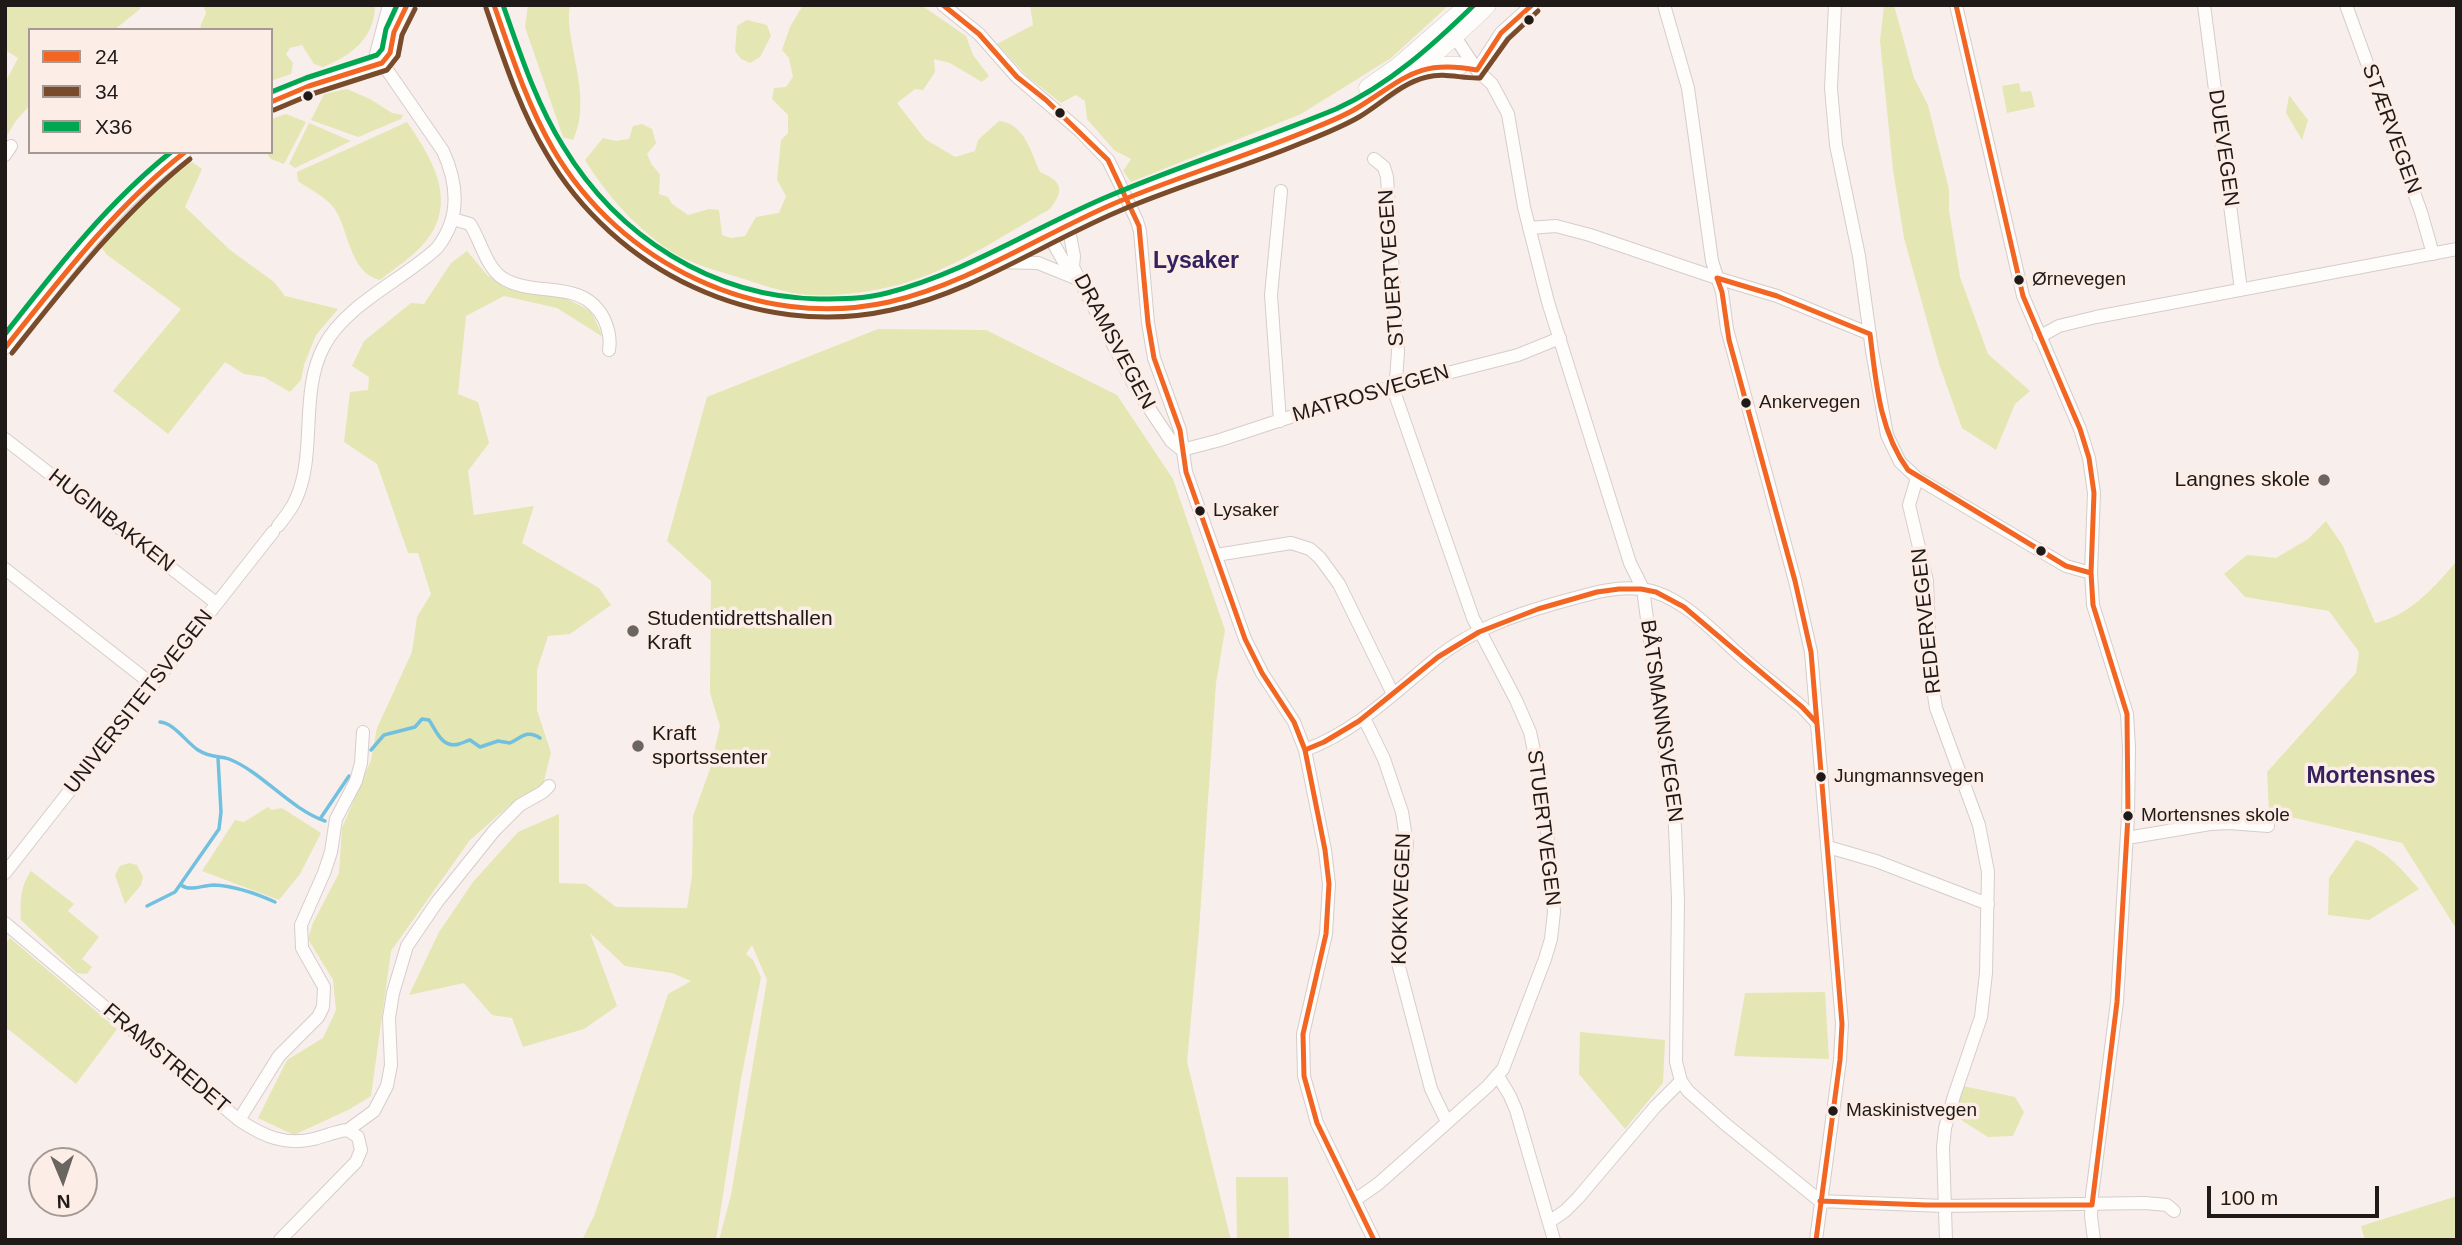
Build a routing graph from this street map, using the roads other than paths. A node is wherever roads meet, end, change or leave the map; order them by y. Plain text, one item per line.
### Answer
1 (389, 5) edge
2 (407, 5) edge
3 (494, 5) edge
4 (943, 5) edge
5 (1469, 5) edge
6 (1488, 5) edge
7 (1532, 5) edge
8 (1664, 5) edge
9 (1835, 5) edge
10 (1956, 5) edge
11 (2204, 5) edge
12 (2346, 5) edge
13 (1446, 38) junction
14 (382, 63) junction
15 (1468, 68) junction
16 (1413, 72) junction
17 (273, 101) edge
18 (1304, 131) junction
19 (183, 154) edge
20 (1374, 159) dead end
21 (1281, 191) dead end
22 (453, 219) junction
23 (1068, 225) junction
24 (1529, 228) junction
25 (1048, 234) junction
26 (2457, 249) edge
27 (2432, 254) junction
28 (990, 262) junction
29 (1073, 267) junction
30 (1717, 278) junction
31 (1080, 280) junction
32 (2241, 290) junction
33 (1870, 334) junction
34 (2039, 337) junction
35 (1560, 338) junction
36 (5, 348) edge
37 (610, 350) dead end
38 (1395, 386) junction
39 (1280, 421) junction
40 (5, 439) edge
41 (1182, 450) junction
42 (1917, 478) junction
43 (1216, 555) junction
44 (5, 569) edge
45 (2091, 573) junction
46 (1643, 589) junction
47 (216, 604) junction
48 (1479, 631) junction
49 (153, 685) junction
50 (1393, 694) junction
51 (1364, 718) junction
52 (1816, 722) junction
53 (363, 732) dead end
54 (1305, 750) junction
55 (549, 786) dead end
56 (2268, 826) dead end
57 (2127, 838) junction
58 (1828, 847) junction
59 (5, 873) edge
60 (1988, 904) junction
61 (5, 923) edge
62 (1498, 1076) junction
63 (1681, 1081) junction
64 (239, 1120) junction
65 (1447, 1122) junction
66 (348, 1130) junction
67 (1355, 1200) junction
68 (1820, 1200) junction
69 (2092, 1205) junction
70 (1944, 1206) junction
71 (2174, 1211) dead end
72 (1549, 1222) junction
73 (279, 1240) edge
74 (1374, 1240) edge
75 (1554, 1240) edge
76 (1816, 1240) edge
77 (1946, 1240) edge
78 (2094, 1240) edge

1 - 14 street
2 - 14 street
3 - 28 highway
4 - 41 street, DRAMSVEGEN, bridge
5 - 13 highway
6 - 13 highway
7 - 15 street
8 - 30 street
9 - 33 street
10 - 34 street
11 - 32 street, DUEVEGEN
12 - 27 street, STÆRVEGEN
13 - 15 street, BÅTSMANNSVEGEN
13 - 16 highway
13 - 18 highway
14 - 17 street
14 - 22 street, UNIVERSITETSVEGEN
15 - 16 highway
15 - 24 street, BÅTSMANNSVEGEN
16 - 18 highway
18 - 23 highway
19 - 36 street
20 - 38 street, STUERTVEGEN
21 - 39 street
22 - 37 street
22 - 47 street, UNIVERSITETSVEGEN
23 - 25 highway
23 - 29 street, DRAMSVEGEN
24 - 30 street
24 - 35 street, BÅTSMANNSVEGEN
25 - 28 highway
25 - 29 street, DRAMSVEGEN
26 - 27 street
27 - 32 street
28 - 31 street
29 - 31 street, DRAMSVEGEN
30 - 33 street
30 - 52 street
31 - 41 street, DRAMSVEGEN
32 - 34 street
33 - 42 street
34 - 45 street
35 - 38 street, MATROSVEGEN
35 - 46 street, BÅTSMANNSVEGEN
38 - 39 street, MATROSVEGEN
38 - 48 street, STUERTVEGEN
39 - 41 street, MATROSVEGEN
40 - 47 street, HUGINBAKKEN
41 - 43 street, DRAMSVEGEN
42 - 45 street
42 - 60 street, REDERVEGEN
43 - 50 street
43 - 54 street, DRAMSVEGEN
44 - 49 street
45 - 57 street
46 - 48 street
46 - 52 street
46 - 63 street, BÅTSMANNSVEGEN
47 - 49 street, UNIVERSITETSVEGEN
48 - 50 street
48 - 62 street, STUERTVEGEN
49 - 59 street, UNIVERSITETSVEGEN
50 - 51 street
51 - 54 street
51 - 65 street, KOKKVEGEN
52 - 58 street
53 - 64 street
54 - 67 street, DRAMSVEGEN
55 - 66 street, FRAMSTREDET
56 - 57 street
57 - 69 street
58 - 60 street
58 - 68 street
60 - 70 street, REDERVEGEN
61 - 64 street, FRAMSTREDET
62 - 65 street, STUERTVEGEN
62 - 72 street
63 - 68 street
63 - 72 street
64 - 66 street, FRAMSTREDET
65 - 67 street, STUERTVEGEN
66 - 73 street
67 - 74 street, DRAMSVEGEN
68 - 70 street
68 - 76 street
69 - 70 street
69 - 71 street
69 - 78 street
70 - 77 street, REDERVEGEN
72 - 75 street

